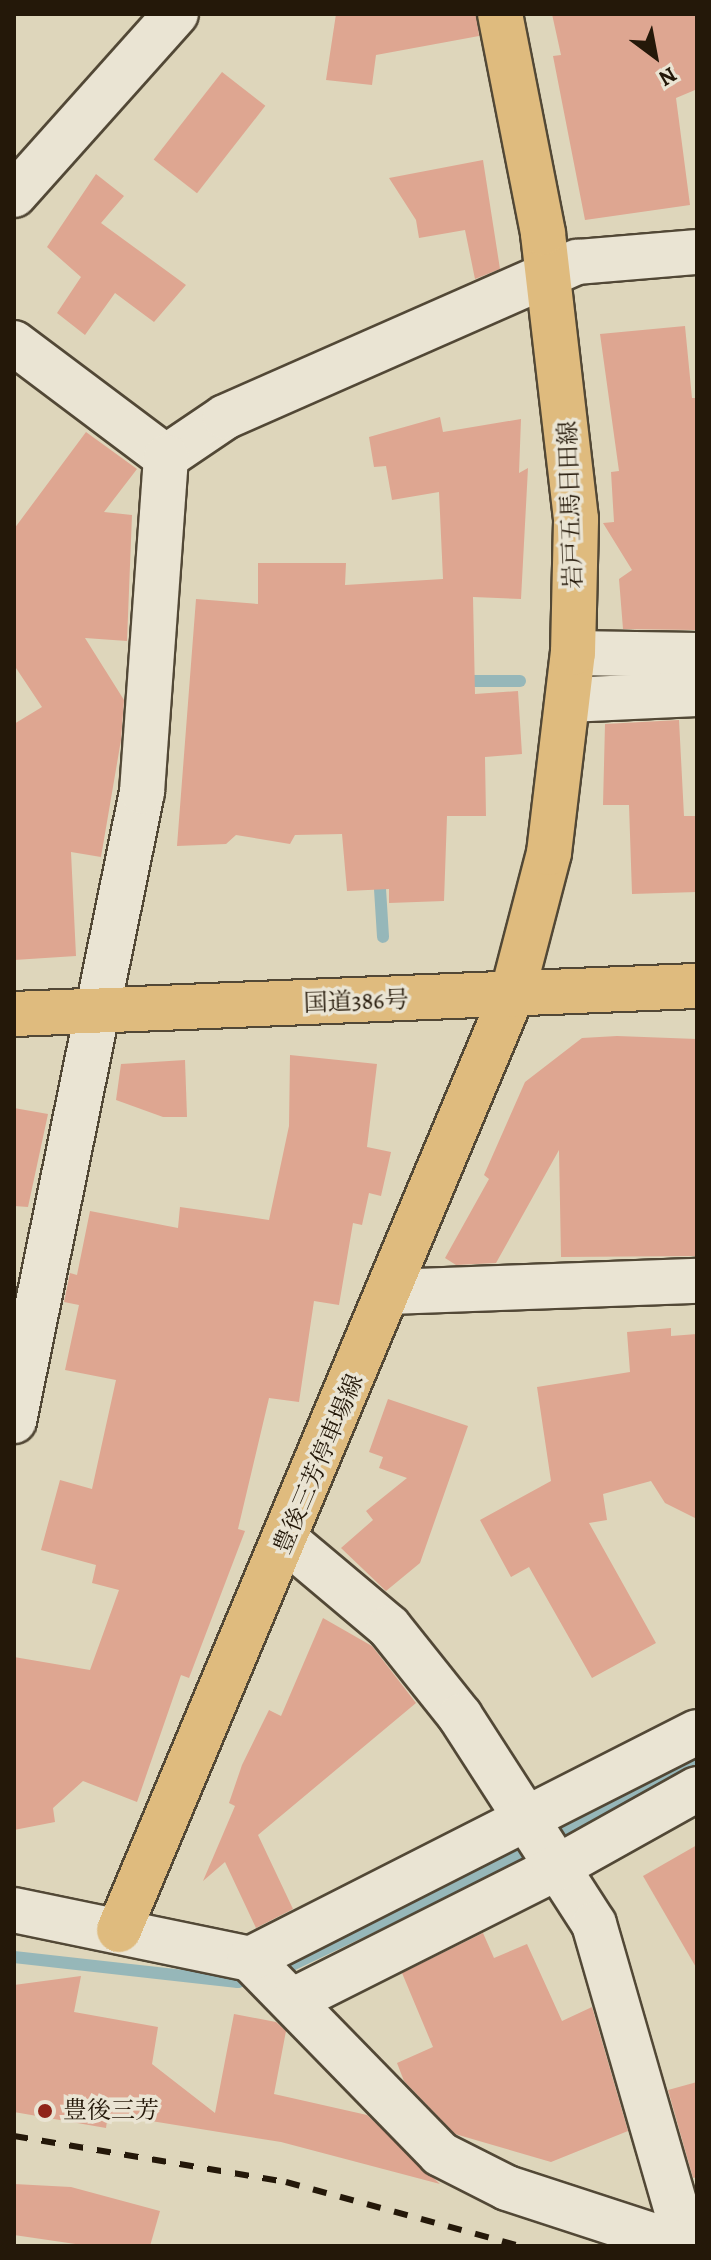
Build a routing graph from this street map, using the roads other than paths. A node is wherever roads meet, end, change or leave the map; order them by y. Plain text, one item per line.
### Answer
1 (176, 14) edge
2 (500, 14) edge
3 (14, 195) edge
4 (697, 252) edge
5 (548, 276) junction
6 (14, 343) edge
7 (166, 457) junction
8 (573, 653) junction
9 (697, 655) edge
10 (697, 694) edge
11 (568, 700) junction
12 (697, 986) edge
13 (512, 995) junction
14 (97, 1010) junction
15 (14, 1014) edge
16 (697, 1281) edge
17 (391, 1292) junction
18 (14, 1421) edge
19 (287, 1541) junction
20 (697, 1732) edge
21 (697, 1789) edge
22 (524, 1821) junction
23 (554, 1869) junction
24 (14, 1910) edge
25 (119, 1930) junction
26 (250, 1959) junction
27 (294, 2000) junction
28 (685, 2246) edge

1 - 3 street
2 - 5 main road, 岩戸五馬日田線
4 - 5 street
5 - 7 street
5 - 8 main road, 岩戸五馬日田線
6 - 7 street
7 - 14 street
8 - 9 street
8 - 11 main road, 岩戸五馬日田線
10 - 11 street
11 - 13 main road, 岩戸五馬日田線
12 - 13 main road, 国道386号
13 - 14 main road, 国道386号
13 - 17 main road, 豊後三芳停車場線
14 - 15 main road, 国道386号
14 - 18 street
16 - 17 street
17 - 19 main road, 豊後三芳停車場線
19 - 22 street
19 - 25 main road, 豊後三芳停車場線
20 - 22 street
21 - 23 street
22 - 23 street
22 - 26 street
23 - 27 street
23 - 28 street
24 - 25 street
25 - 26 street
26 - 27 street
27 - 28 street

